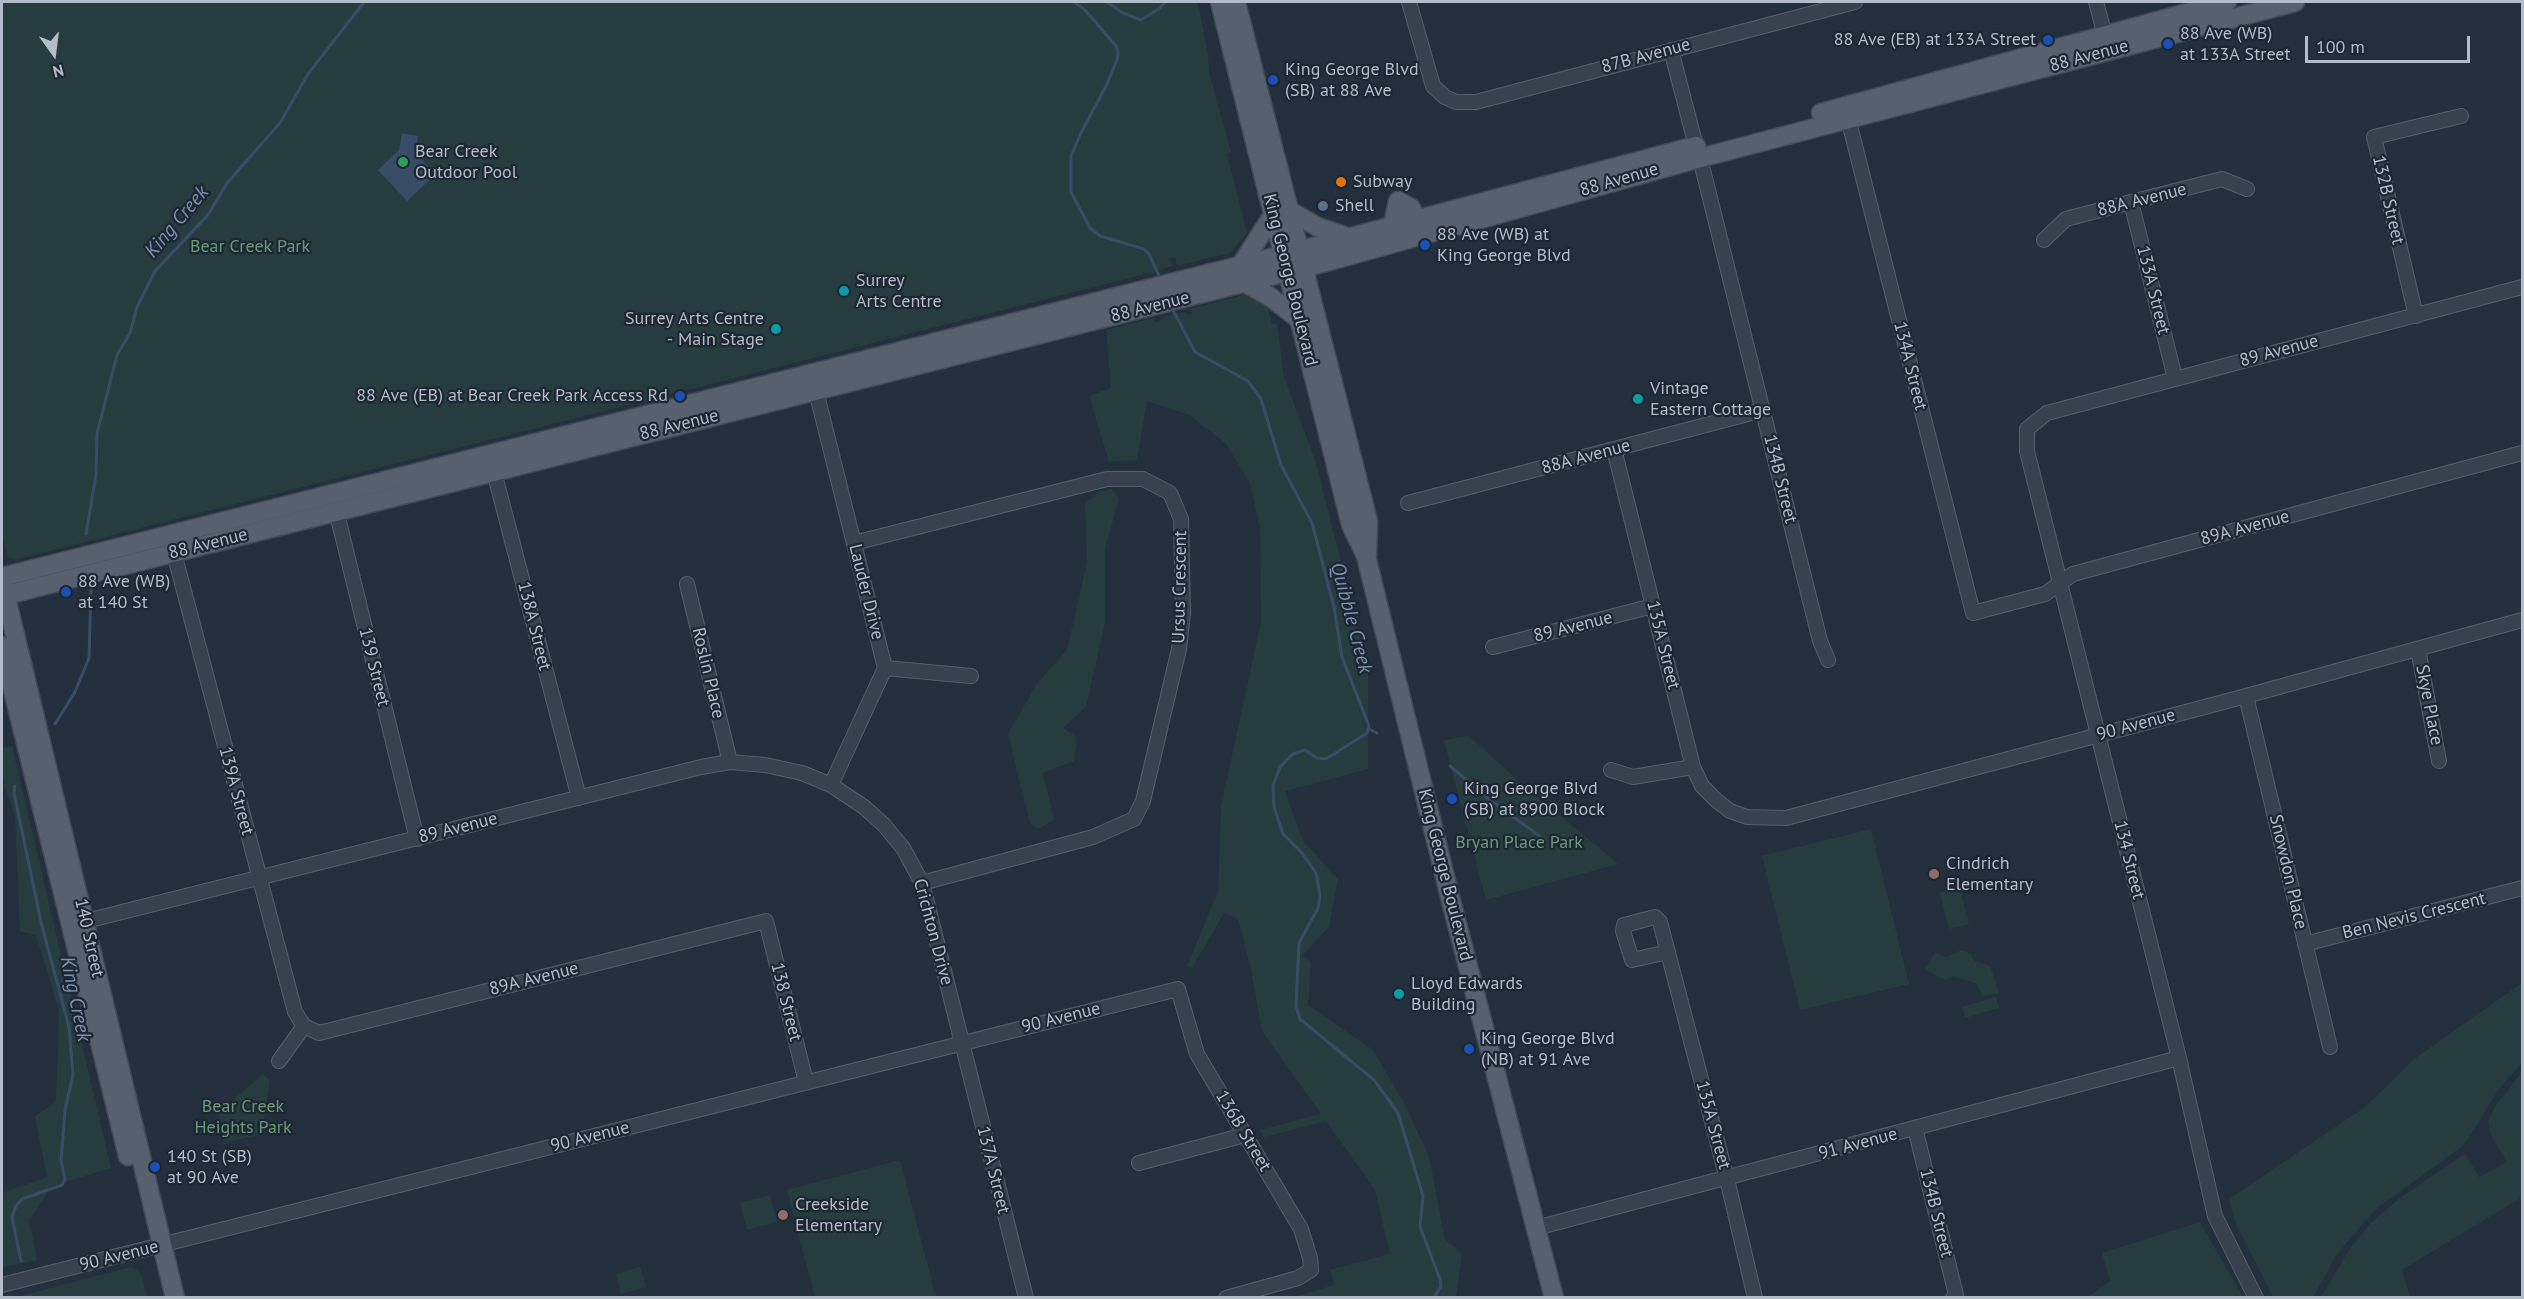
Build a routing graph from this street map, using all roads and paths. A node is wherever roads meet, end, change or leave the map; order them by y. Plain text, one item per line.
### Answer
1 (1220, 2) edge
2 (1236, 2) edge
3 (1409, 2) edge
4 (1855, 2) edge
5 (2096, 2) edge
6 (2227, 2) edge
7 (2295, 2) edge
8 (2107, 42) junction
9 (1671, 50) junction
10 (2462, 116) dead end
11 (1848, 118) junction
12 (1698, 152) junction
13 (2247, 189) dead end
14 (2131, 202) junction
15 (1281, 213) junction
16 (1347, 237) junction
17 (2044, 240) dead end
18 (1294, 261) junction
19 (1241, 265) junction
20 (1245, 284) junction
21 (2523, 287) edge
22 (1166, 294) junction
23 (2416, 316) junction
24 (1300, 320) junction
25 (828, 369) junction
26 (2175, 378) junction
27 (816, 391) junction
28 (1763, 410) junction
29 (2037, 420) joint
30 (1614, 449) junction
31 (2523, 453) edge
32 (492, 463) junction
33 (334, 503) junction
34 (1408, 503) dead end
35 (854, 543) junction
36 (174, 553) junction
37 (1366, 556) junction
38 (2060, 583) junction
39 (687, 584) dead end
40 (3, 587) edge
41 (1653, 606) junction
42 (1973, 613) joint
43 (2523, 620) edge
44 (2, 646) edge
45 (1493, 647) dead end
46 (2418, 649) junction
47 (1828, 660) dead end
48 (885, 668) junction
49 (971, 676) dead end
50 (2246, 696) junction
51 (2098, 735) junction
52 (2439, 761) dead end
53 (730, 762) junction
54 (1693, 767) junction
55 (1611, 770) dead end
56 (831, 785) junction
57 (579, 798) junction
58 (1747, 817) joint
59 (417, 839) junction
60 (259, 879) junction
61 (922, 883) junction
62 (2523, 888) edge
63 (86, 921) junction
64 (766, 921) joint
65 (2305, 944) junction
66 (1668, 952) dead end
67 (1178, 989) joint
68 (304, 1026) junction
69 (961, 1043) junction
70 (2330, 1047) dead end
71 (2179, 1058) junction
72 (279, 1061) dead end
73 (806, 1082) junction
74 (1915, 1128) junction
75 (1245, 1136) junction
76 (1139, 1162) dead end
77 (1727, 1179) junction
78 (1536, 1228) junction
79 (156, 1247) junction
80 (2, 1285) edge
81 (164, 1298) edge
82 (175, 1298) edge
83 (1026, 1298) edge
84 (1226, 1298) edge
85 (1554, 1298) edge
86 (1755, 1298) edge
87 (1953, 1298) edge
88 (2256, 1298) edge

1 - 15 main road, King George Boulevard
2 - 15 main road, King George Boulevard
3 - 9 street, 87B Avenue
4 - 9 street, 87B Avenue
5 - 8 street
6 - 8 main road, 88 Avenue
7 - 8 main road, 88 Avenue
8 - 11 main road, 88 Avenue
8 - 12 main road, 88 Avenue
9 - 12 street, 134B Street
10 - 23 street, 132B Street
11 - 12 main road, 88 Avenue
11 - 42 street, 134A Street
12 - 16 main road, 88 Avenue
12 - 18 main road, 88 Avenue
12 - 28 street, 134B Street
13 - 14 street, 88A Avenue
14 - 17 street, 88A Avenue
14 - 26 street, 133A Street
15 - 16 main road
15 - 18 main road, King George Boulevard
15 - 19 main road
16 - 18 main road, 88 Avenue
18 - 19 main road, 88 Avenue
18 - 20 main road, 88 Avenue
18 - 24 main road, King George Boulevard
18 - 37 main road, King George Boulevard
19 - 22 main road, 88 Avenue
20 - 22 main road, 88 Avenue
20 - 24 main road
21 - 23 street, 89 Avenue
22 - 25 main road, 88 Avenue
22 - 27 main road, 88 Avenue
23 - 26 street, 89 Avenue
24 - 37 main road, King George Boulevard
25 - 27 main road
25 - 32 main road, 88 Avenue
26 - 29 street, 89 Avenue
27 - 32 main road, 88 Avenue
27 - 35 street, Lauder Drive
28 - 30 street, 88A Avenue
28 - 47 street, 134B Street
29 - 38 street, 134 Street
30 - 34 street, 88A Avenue
30 - 41 street, 135A Street
31 - 38 street, 89A Avenue
32 - 33 main road, 88 Avenue
32 - 57 street, 138A Street
33 - 36 main road, 88 Avenue
33 - 40 main road, 88 Avenue
33 - 59 street, 139 Street
35 - 48 street, Lauder Drive
35 - 61 street, Ursus Crescent
36 - 40 main road, 88 Avenue
36 - 60 street, 139A Street
37 - 78 main road, King George Boulevard
38 - 42 street, 89A Avenue
38 - 51 street, 134 Street
39 - 53 street, Roslin Place
40 - 63 main road, 140 Street
41 - 45 street, 89 Avenue
41 - 54 street, 135A Street
43 - 46 street, 90 Avenue
44 - 79 main road, 140 Street
46 - 50 street, 90 Avenue
46 - 52 street, Skye Place
48 - 49 street
48 - 56 street
50 - 51 street, 90 Avenue
50 - 65 street, Snowdon Place
51 - 58 street, 90 Avenue
51 - 71 street, 134 Street
53 - 56 street, 89 Avenue
53 - 57 street, 89 Avenue
54 - 55 street
54 - 58 street, 135A Street
56 - 61 street, Crichton Drive
57 - 59 street, 89 Avenue
59 - 60 street, 89 Avenue
60 - 63 street, 89 Avenue
60 - 68 street, 139A Street
61 - 69 street, Crichton Drive
62 - 65 street, Ben Nevis Crescent
63 - 79 main road, 140 Street
64 - 68 street, 89A Avenue
64 - 73 street, 138 Street
65 - 70 street, Snowdon Place
66 - 77 street, 135A Street
67 - 69 street, 90 Avenue
67 - 75 street, 136B Street
68 - 72 street
69 - 73 street, 90 Avenue
69 - 83 street, 137A Street
71 - 74 street, 91 Avenue
71 - 88 street, 134 Street
73 - 79 street, 90 Avenue
74 - 77 street, 91 Avenue
74 - 87 street, 134B Street
75 - 76 street
75 - 84 street, 136B Street
77 - 78 street, 91 Avenue
77 - 86 street, 135A Street
78 - 85 main road, King George Boulevard
79 - 80 street, 90 Avenue
79 - 81 main road, 140 Street
79 - 82 main road, 140 Street

